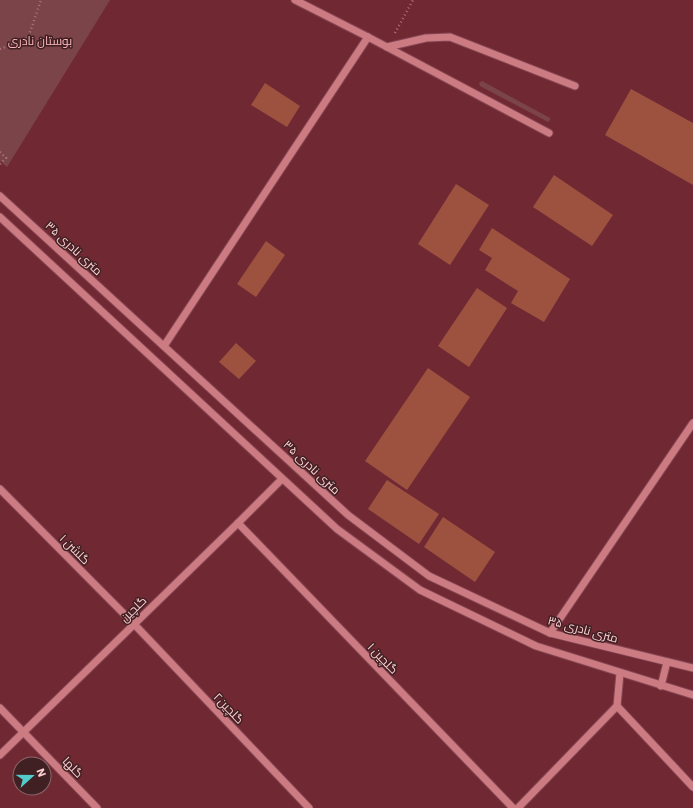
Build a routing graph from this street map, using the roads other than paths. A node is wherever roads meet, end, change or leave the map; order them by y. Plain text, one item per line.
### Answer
1 (295, 0) edge
2 (368, 37) junction
3 (388, 48) junction
4 (575, 86) dead end
5 (549, 133) dead end
6 (0, 196) edge
7 (0, 217) edge
8 (164, 346) junction
9 (693, 423) edge
10 (282, 479) junction
11 (0, 489) edge
12 (238, 523) junction
13 (134, 624) junction
14 (550, 634) junction
15 (667, 662) junction
16 (693, 668) edge
17 (620, 673) junction
18 (661, 686) junction
19 (693, 695) edge
20 (618, 706) junction
21 (0, 708) edge
22 (24, 732) junction
23 (0, 756) edge
24 (693, 787) edge
25 (97, 808) edge
26 (309, 808) edge
27 (513, 808) edge
28 (518, 808) edge

1 - 2 street
2 - 3 street
2 - 8 street
3 - 4 street
3 - 5 street
6 - 8 street, ۳۵ متری نادری
7 - 10 street
8 - 14 street, ۳۵ متری نادری
9 - 14 street
10 - 12 street, گلچین
10 - 17 street
11 - 13 street, گلشن ۱
12 - 13 street, گلچین
12 - 27 street, گلچین ۱
13 - 22 street, گلچین
13 - 26 street, گلچین۲
14 - 15 street, ۳۵ متری نادری
15 - 16 street, ۳۵ متری نادری
15 - 18 street
17 - 18 street
17 - 20 street
18 - 19 street
20 - 24 street
20 - 28 street
21 - 22 street, گلها
22 - 23 street, گلچین
22 - 25 street, گلها

